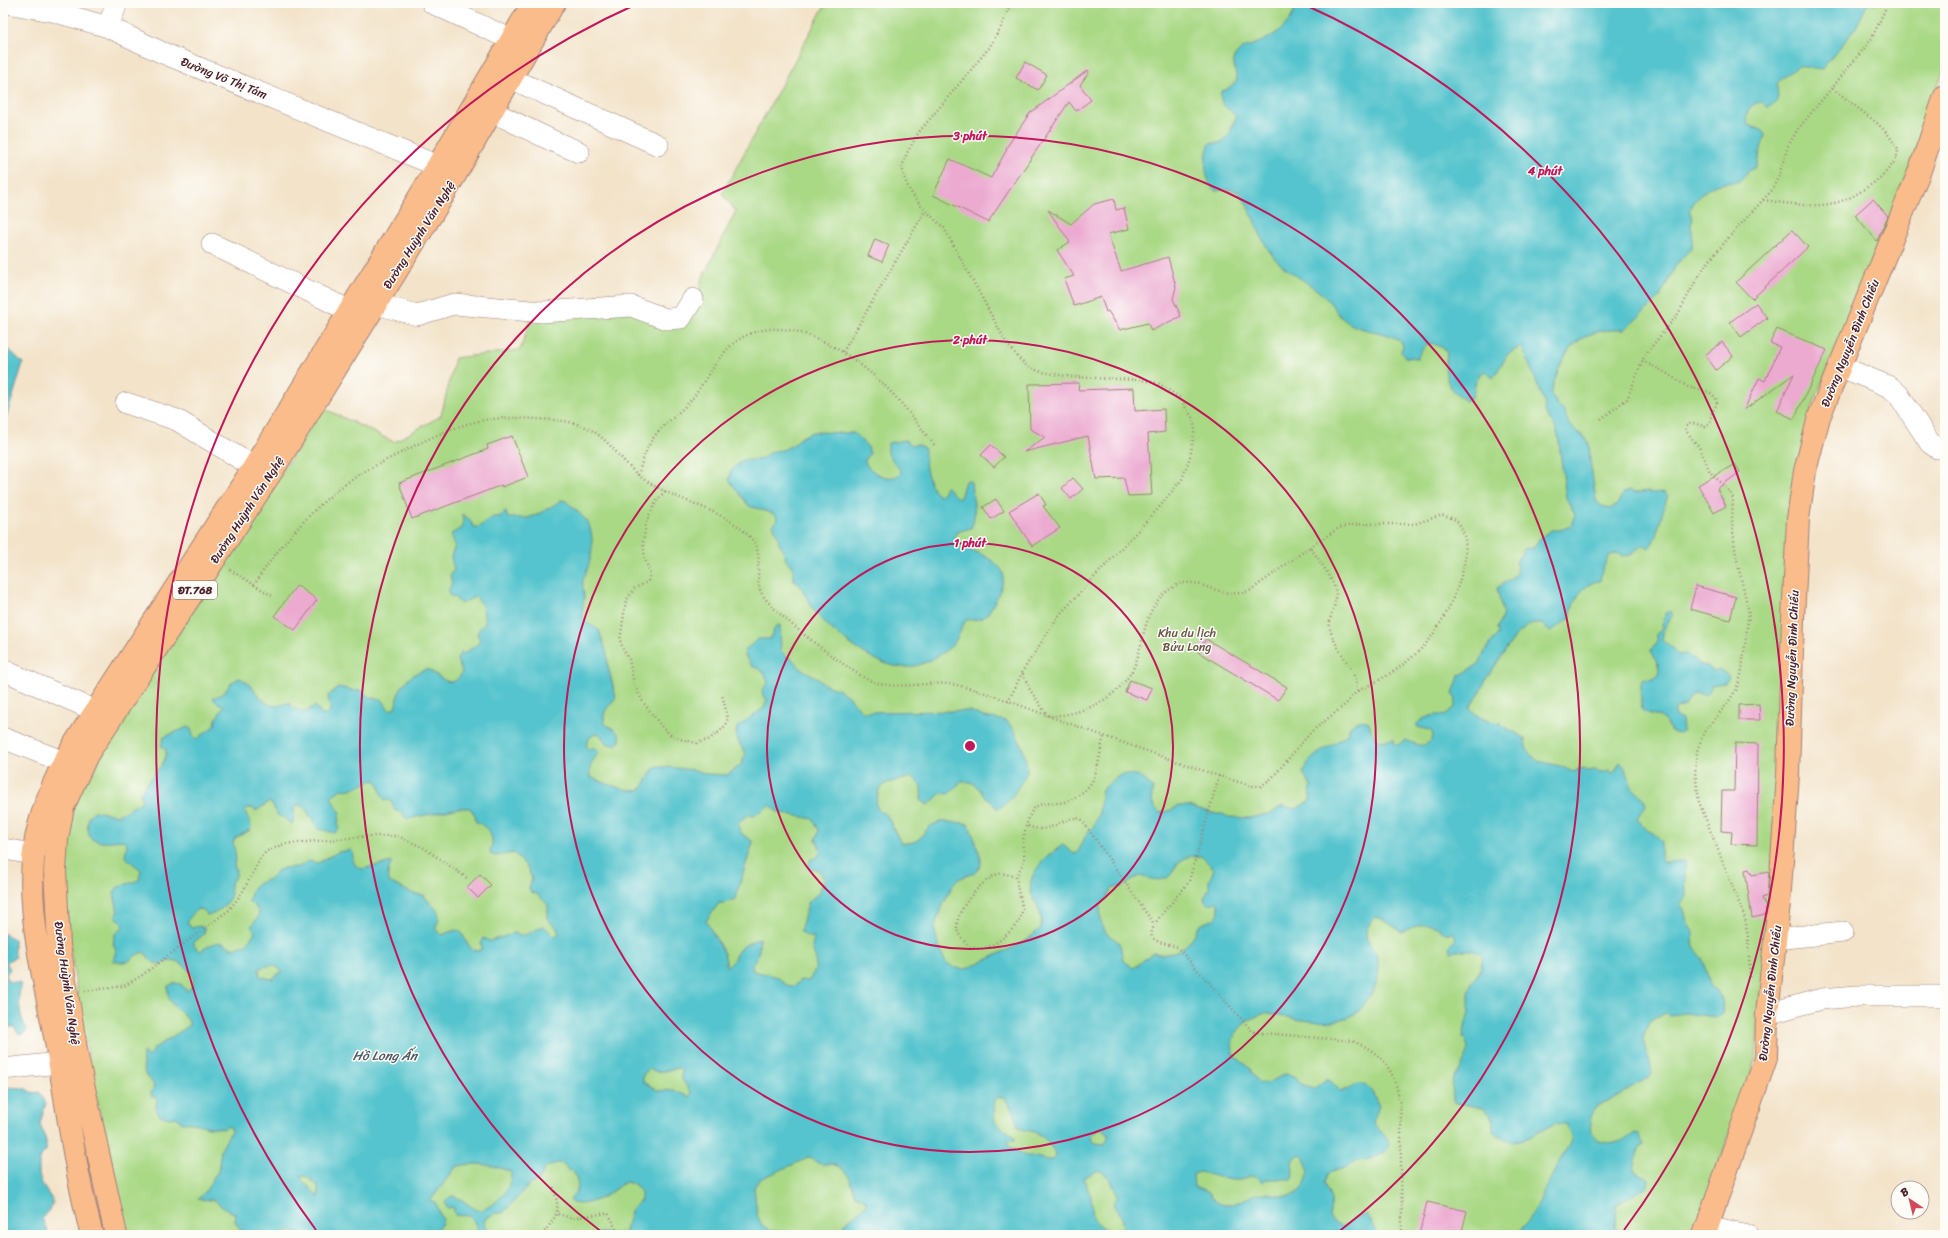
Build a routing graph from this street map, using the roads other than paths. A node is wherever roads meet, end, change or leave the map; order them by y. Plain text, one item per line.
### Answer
1 (6, 3) edge
2 (117, 3) edge
3 (432, 3) edge
4 (533, 3) edge
5 (554, 3) edge
6 (108, 26) junction
7 (512, 40) junction
8 (512, 78) junction
9 (1945, 96) edge
10 (493, 112) junction
11 (658, 145) dead end
12 (579, 152) dead end
13 (447, 171) junction
14 (212, 244) dead end
15 (694, 299) dead end
16 (376, 304) junction
17 (350, 311) junction
18 (1839, 366) junction
19 (126, 403) dead end
20 (1945, 448) edge
21 (254, 467) junction
22 (3, 670) edge
23 (96, 711) junction
24 (3, 738) edge
25 (64, 762) junction
26 (3, 848) edge
27 (34, 854) junction
28 (1843, 932) dead end
29 (1775, 939) junction
30 (1945, 996) edge
31 (1767, 1014) junction
32 (59, 1063) junction
33 (3, 1069) edge
34 (1706, 1231) edge
35 (92, 1235) edge
36 (116, 1235) edge
37 (1747, 1235) edge

1 - 6 street, Đường Võ Thị Tám
2 - 6 street
3 - 7 street
4 - 7 main road, Đường Huỳnh Văn Nghệ / ĐT.768
5 - 8 main road, Đường Huỳnh Văn Nghệ / ĐT.768
6 - 13 street, Đường Võ Thị Tám
7 - 13 main road, Đường Huỳnh Văn Nghệ / ĐT.768
8 - 10 main road, Đường Huỳnh Văn Nghệ / ĐT.768
8 - 11 street
9 - 18 main road, Đường Nguyễn Đình Chiểu
10 - 12 street
10 - 13 main road, Đường Huỳnh Văn Nghệ / ĐT.768
13 - 16 main road, Đường Huỳnh Văn Nghệ / ĐT.768
13 - 17 main road, Đường Huỳnh Văn Nghệ / ĐT.768
14 - 17 street
15 - 16 street
16 - 36 main road, Đường Huỳnh Văn Nghệ / ĐT.768
17 - 21 main road, Đường Huỳnh Văn Nghệ / ĐT.768
18 - 20 street
18 - 29 main road, Đường Nguyễn Đình Chiểu
19 - 21 street
21 - 23 main road, Đường Huỳnh Văn Nghệ / ĐT.768
22 - 23 street
23 - 25 main road, Đường Huỳnh Văn Nghệ / ĐT.768
24 - 25 street
25 - 27 main road, Đường Huỳnh Văn Nghệ / ĐT.768
26 - 27 street
27 - 32 main road, Đường Huỳnh Văn Nghệ / ĐT.768
28 - 29 street
29 - 31 main road, Đường Nguyễn Đình Chiểu
30 - 31 street
31 - 34 main road, Đường Nguyễn Đình Chiểu
32 - 33 street
32 - 35 main road, Đường Huỳnh Văn Nghệ / ĐT.768
34 - 37 street

